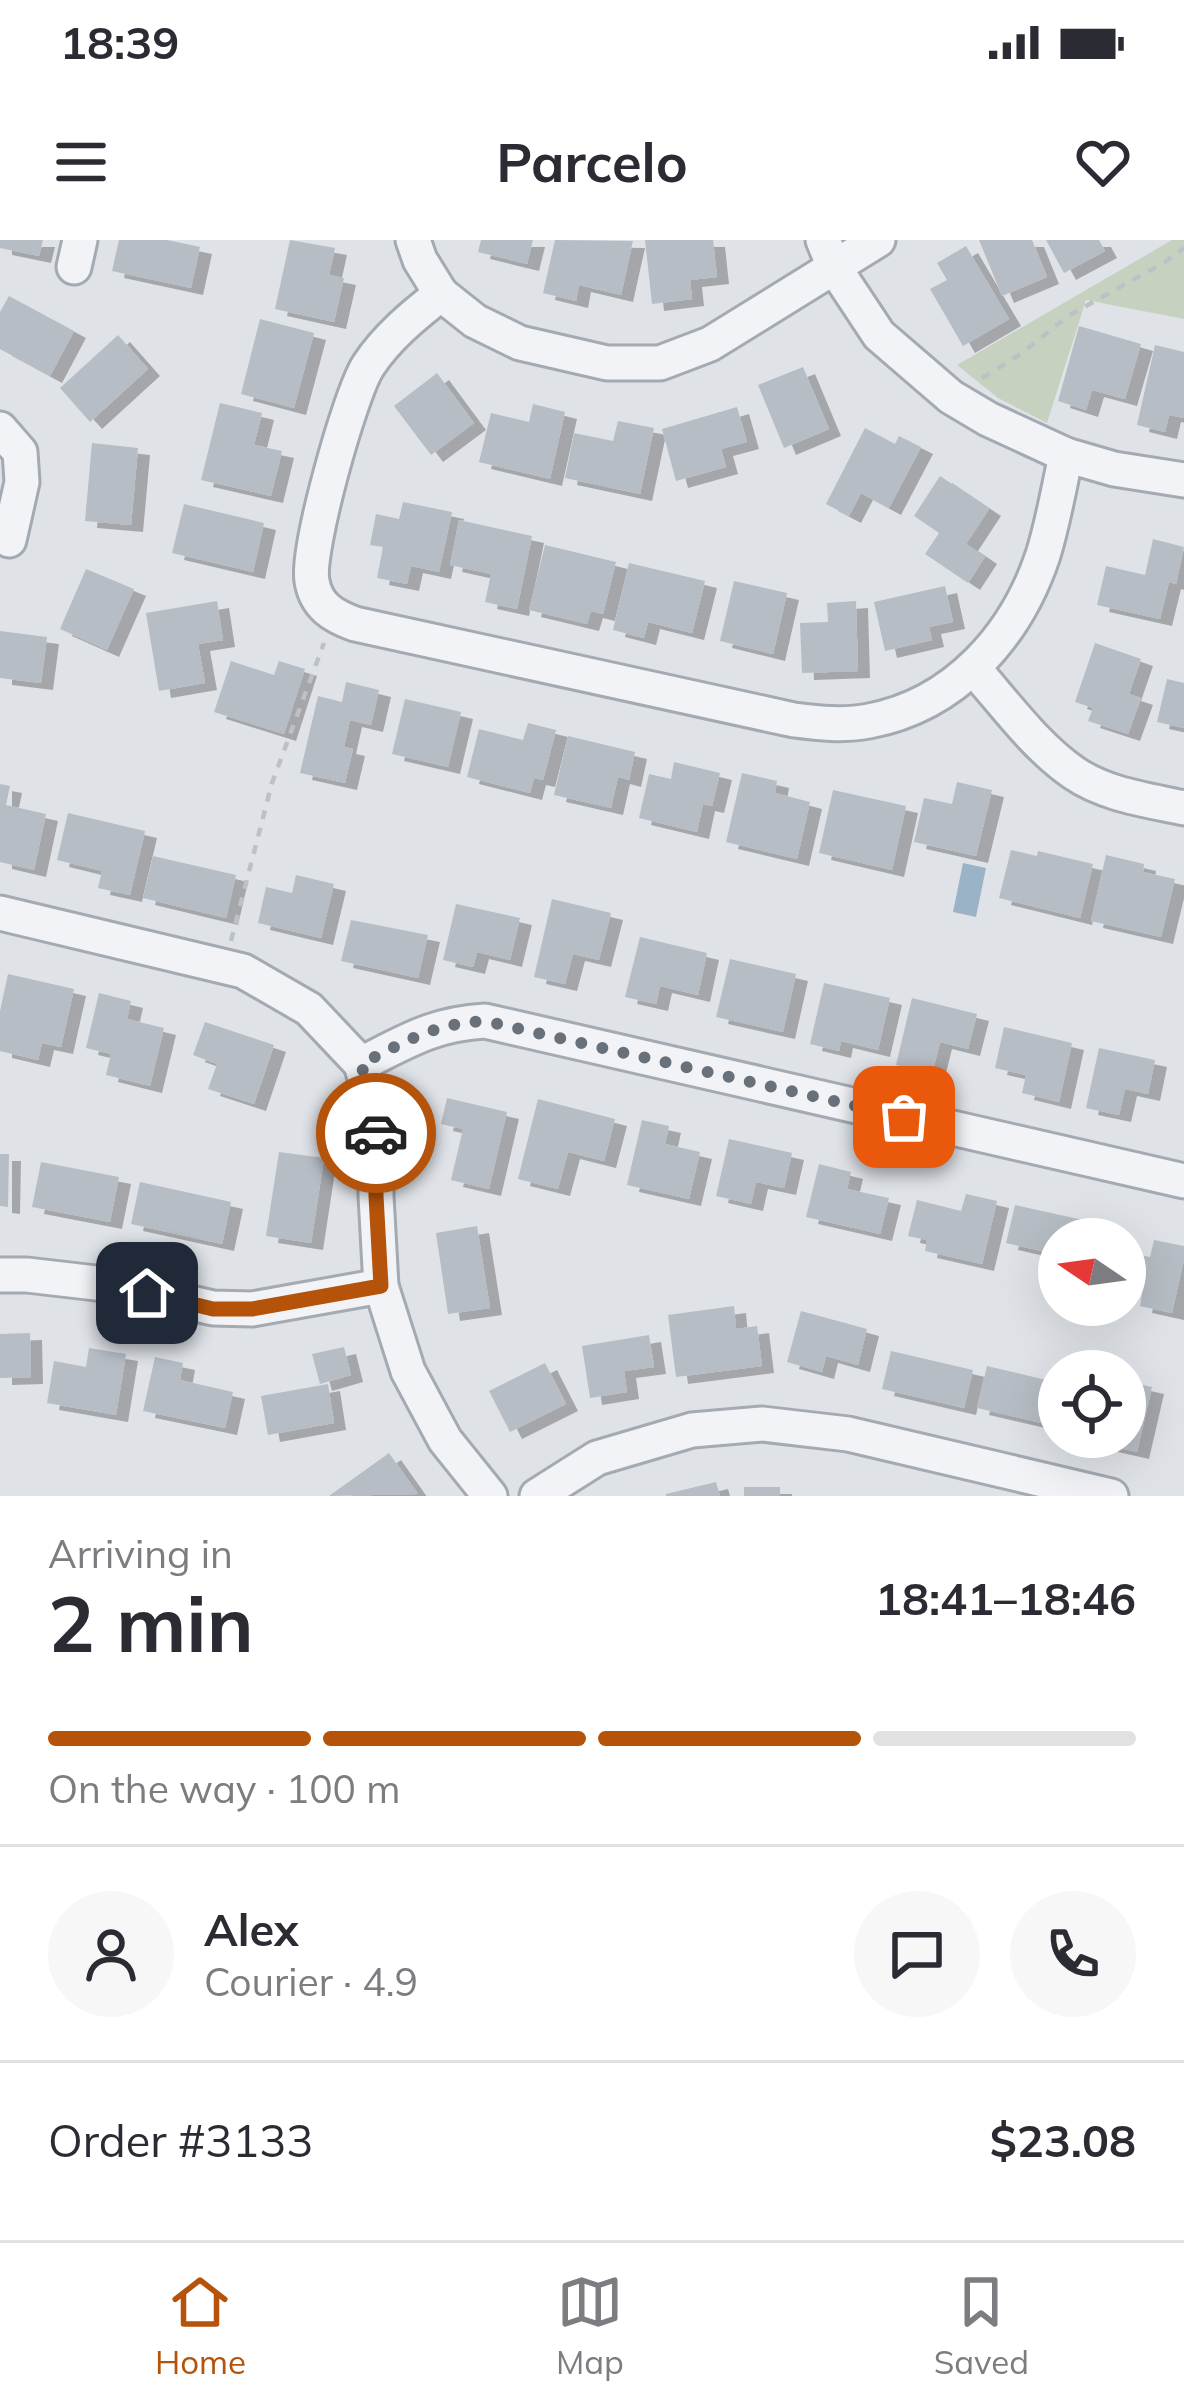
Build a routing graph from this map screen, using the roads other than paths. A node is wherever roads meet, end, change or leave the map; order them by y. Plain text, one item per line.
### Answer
1 (413, 240) edge
2 (878, 240) edge
3 (828, 253) edge
4 (441, 294) junction
5 (0, 429) edge
6 (1066, 455) junction
7 (1184, 480) edge
8 (9, 540) dead end
9 (974, 669) junction
10 (1184, 808) edge
11 (0, 913) edge
12 (361, 1064) junction
13 (1184, 1181) edge
14 (0, 1275) edge
15 (381, 1286) junction
16 (490, 1496) edge
17 (537, 1496) edge
18 (1111, 1496) edge

1 - 4 street
2 - 3 street
3 - 4 street
3 - 6 street
4 - 9 street
5 - 8 street
6 - 7 street
6 - 9 street
9 - 10 street
11 - 12 street
12 - 13 street
12 - 15 street
14 - 15 street
15 - 16 street
17 - 18 street

